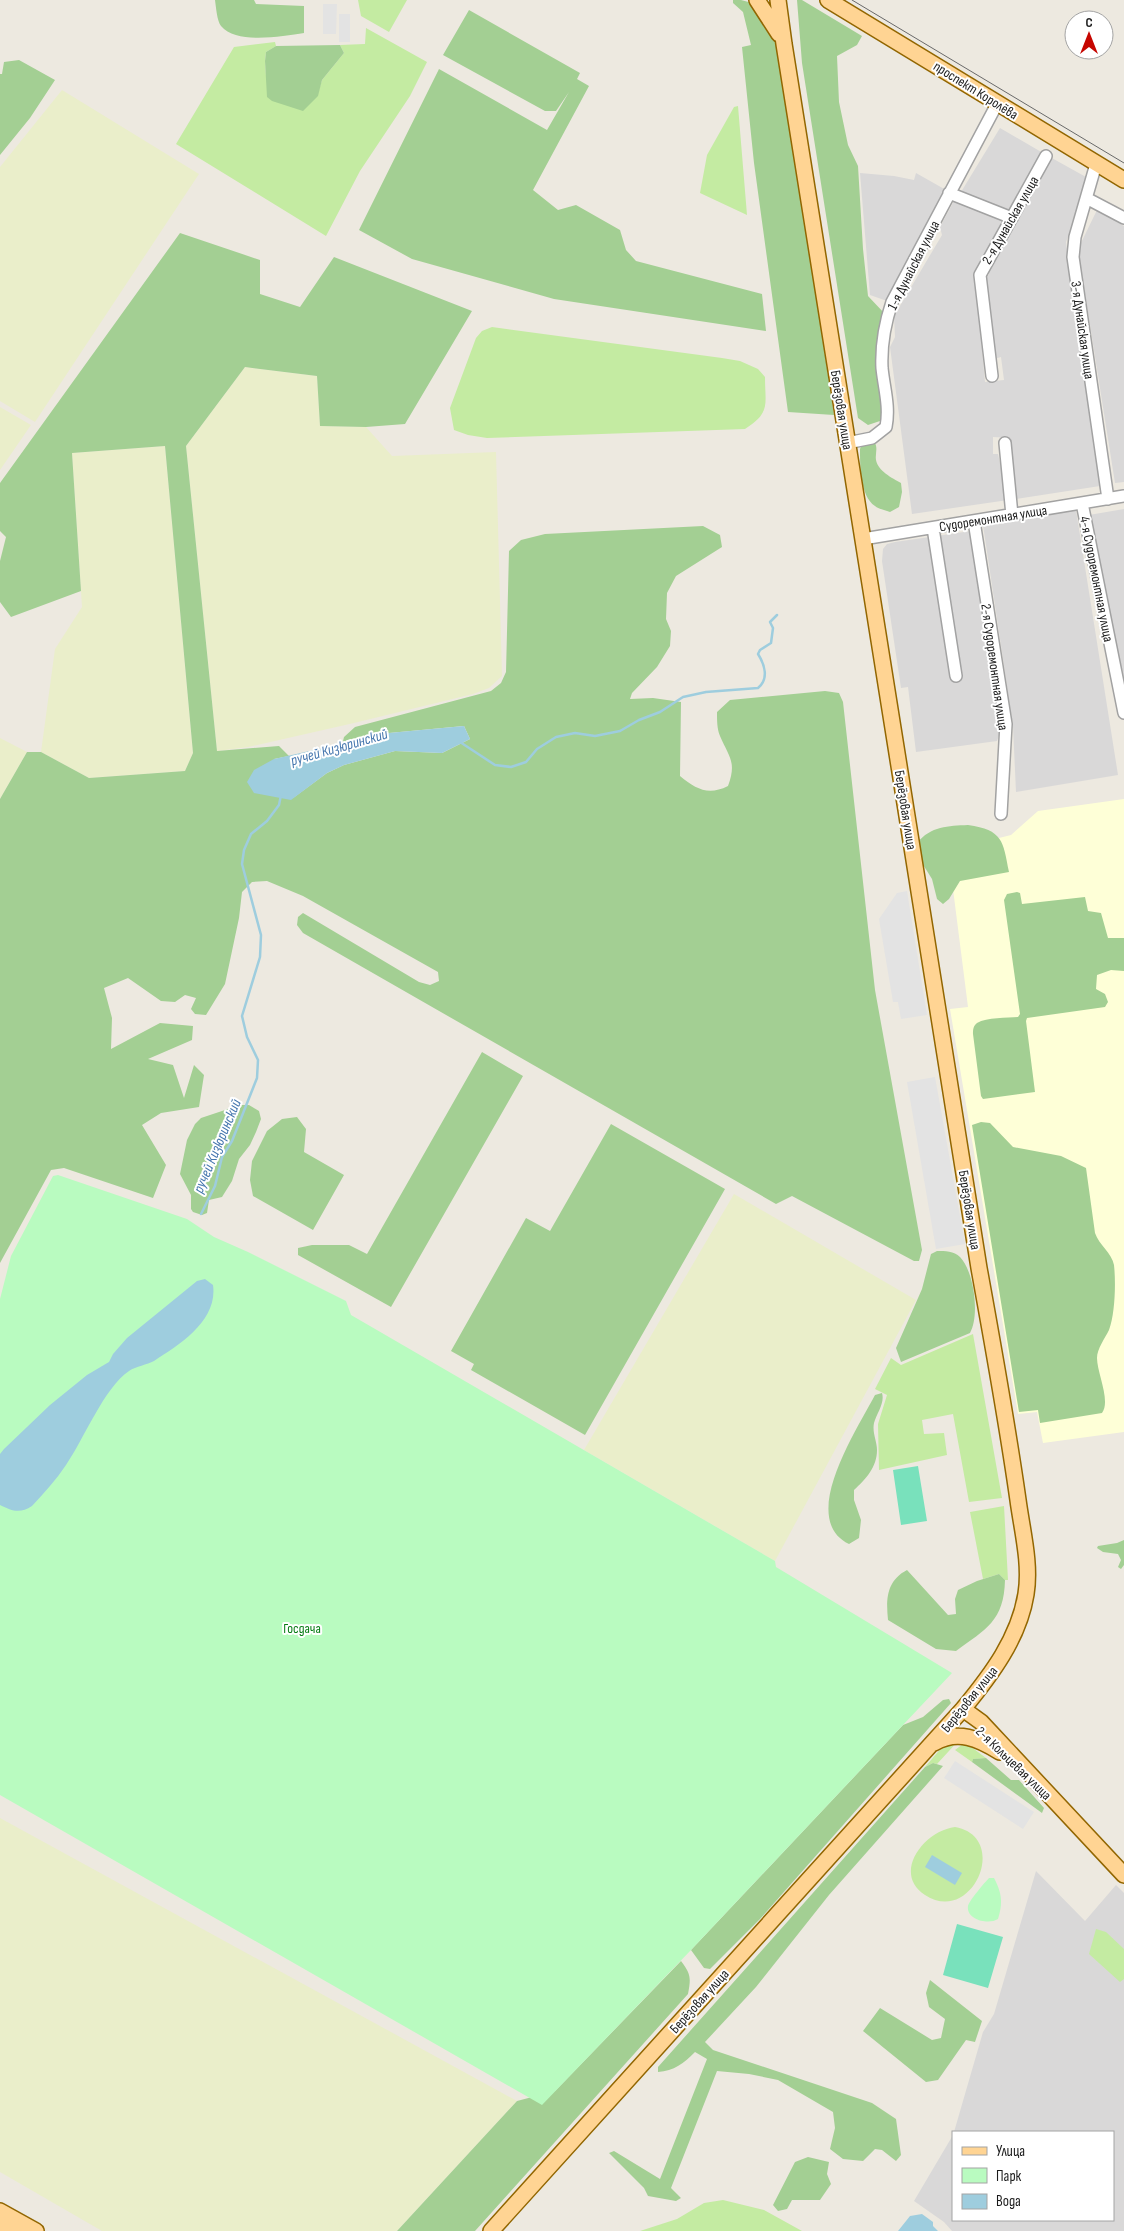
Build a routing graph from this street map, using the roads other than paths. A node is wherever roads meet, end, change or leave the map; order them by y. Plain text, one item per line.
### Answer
1 (757, 0) edge
2 (778, 0) edge
3 (828, 0) edge
4 (784, 44) junction
5 (997, 104) junction
6 (1046, 156) dead end
7 (1096, 164) junction
8 (1124, 180) edge
9 (949, 193) junction
10 (1088, 199) junction
11 (1012, 218) junction
12 (1124, 218) edge
13 (992, 376) dead end
14 (848, 443) junction
15 (1005, 444) dead end
16 (1124, 496) edge
17 (1108, 499) junction
18 (1082, 503) junction
19 (1012, 515) junction
20 (974, 521) junction
21 (933, 528) junction
22 (863, 539) junction
23 (956, 676) dead end
24 (1124, 713) edge
25 (1001, 814) dead end
26 (963, 1709) junction
27 (929, 1747) junction
28 (1000, 1752) junction
29 (1060, 1808) junction
30 (1122, 1867) edge
31 (0, 2211) edge
32 (0, 2224) edge
33 (13, 2231) edge
34 (36, 2231) edge
35 (491, 2231) edge

1 - 4 main road
2 - 4 main road, Берёзовая улица
3 - 5 main road, проспект Королёва
4 - 14 main road, Берёзовая улица
5 - 7 main road, проспект Королёва
5 - 9 street, 1-я Дунайская улица
6 - 11 street, 2-я Дунайская улица
7 - 8 main road, проспект Королёва
7 - 10 street, 3-я Дунайская улица
9 - 11 street
9 - 14 street, 1-я Дунайская улица
10 - 12 street
10 - 17 street, 3-я Дунайская улица
11 - 13 street, 2-я Дунайская улица
14 - 22 main road, Берёзовая улица
15 - 19 street
16 - 17 street, Судоремонтная улица
17 - 18 street, Судоремонтная улица
18 - 19 street, Судоремонтная улица
18 - 24 street, 4-я Судоремонтная улица
19 - 20 street, Судоремонтная улица
20 - 21 street, Судоремонтная улица
20 - 25 street, 2-я Судоремонтная улица
21 - 22 street, Судоремонтная улица
21 - 23 street
22 - 26 main road, Берёзовая улица
26 - 27 main road, Берёзовая улица
26 - 28 main road, 2-я Кольцевая улица
26 - 29 main road, 2-я Кольцевая улица
27 - 28 main road
27 - 35 main road, Берёзовая улица
28 - 29 main road, 2-я Кольцевая улица
29 - 30 main road, 2-я Кольцевая улица
31 - 34 main road
32 - 33 main road

